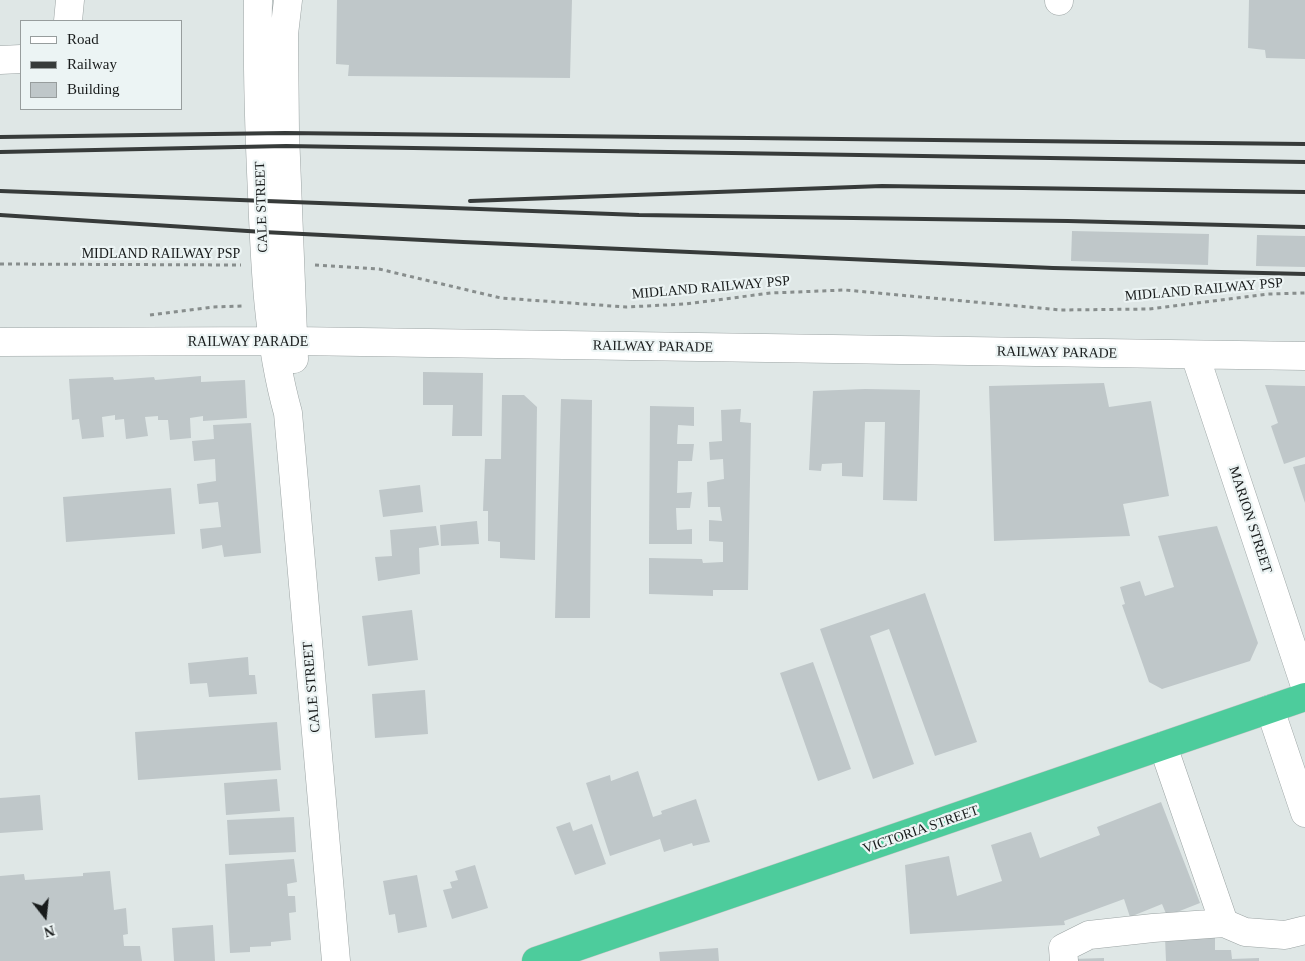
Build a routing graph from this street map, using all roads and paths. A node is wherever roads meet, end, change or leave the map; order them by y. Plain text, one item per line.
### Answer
1 (70, 0) edge
2 (258, 0) edge
3 (288, 0) edge
4 (68, 20) edge
5 (20, 59) edge
6 (0, 60) edge
7 (0, 264) edge
8 (278, 264) junction
9 (1305, 293) edge
10 (0, 342) edge
11 (283, 342) junction
12 (1195, 355) junction
13 (1305, 356) edge
14 (1305, 686) edge
15 (1305, 697) edge
16 (1270, 709) junction
17 (1163, 746) junction
18 (1305, 813) edge
19 (1224, 923) junction
20 (1305, 930) edge
21 (336, 961) edge
22 (536, 961) edge
23 (1064, 961) edge

1 - 4 street
2 - 8 street, CALE STREET
3 - 8 street, CALE STREET
5 - 6 street
7 - 8 path, MIDLAND RAILWAY PSP
8 - 9 path, MIDLAND RAILWAY PSP
8 - 11 street, CALE STREET
10 - 11 street, RAILWAY PARADE
11 - 12 street, RAILWAY PARADE
11 - 21 street, CALE STREET
12 - 13 street, RAILWAY PARADE
12 - 14 street, MARION STREET
15 - 16 highway, VICTORIA STREET
16 - 17 highway, VICTORIA STREET
16 - 18 street
17 - 19 street
17 - 22 highway, VICTORIA STREET
19 - 20 street
19 - 23 street

